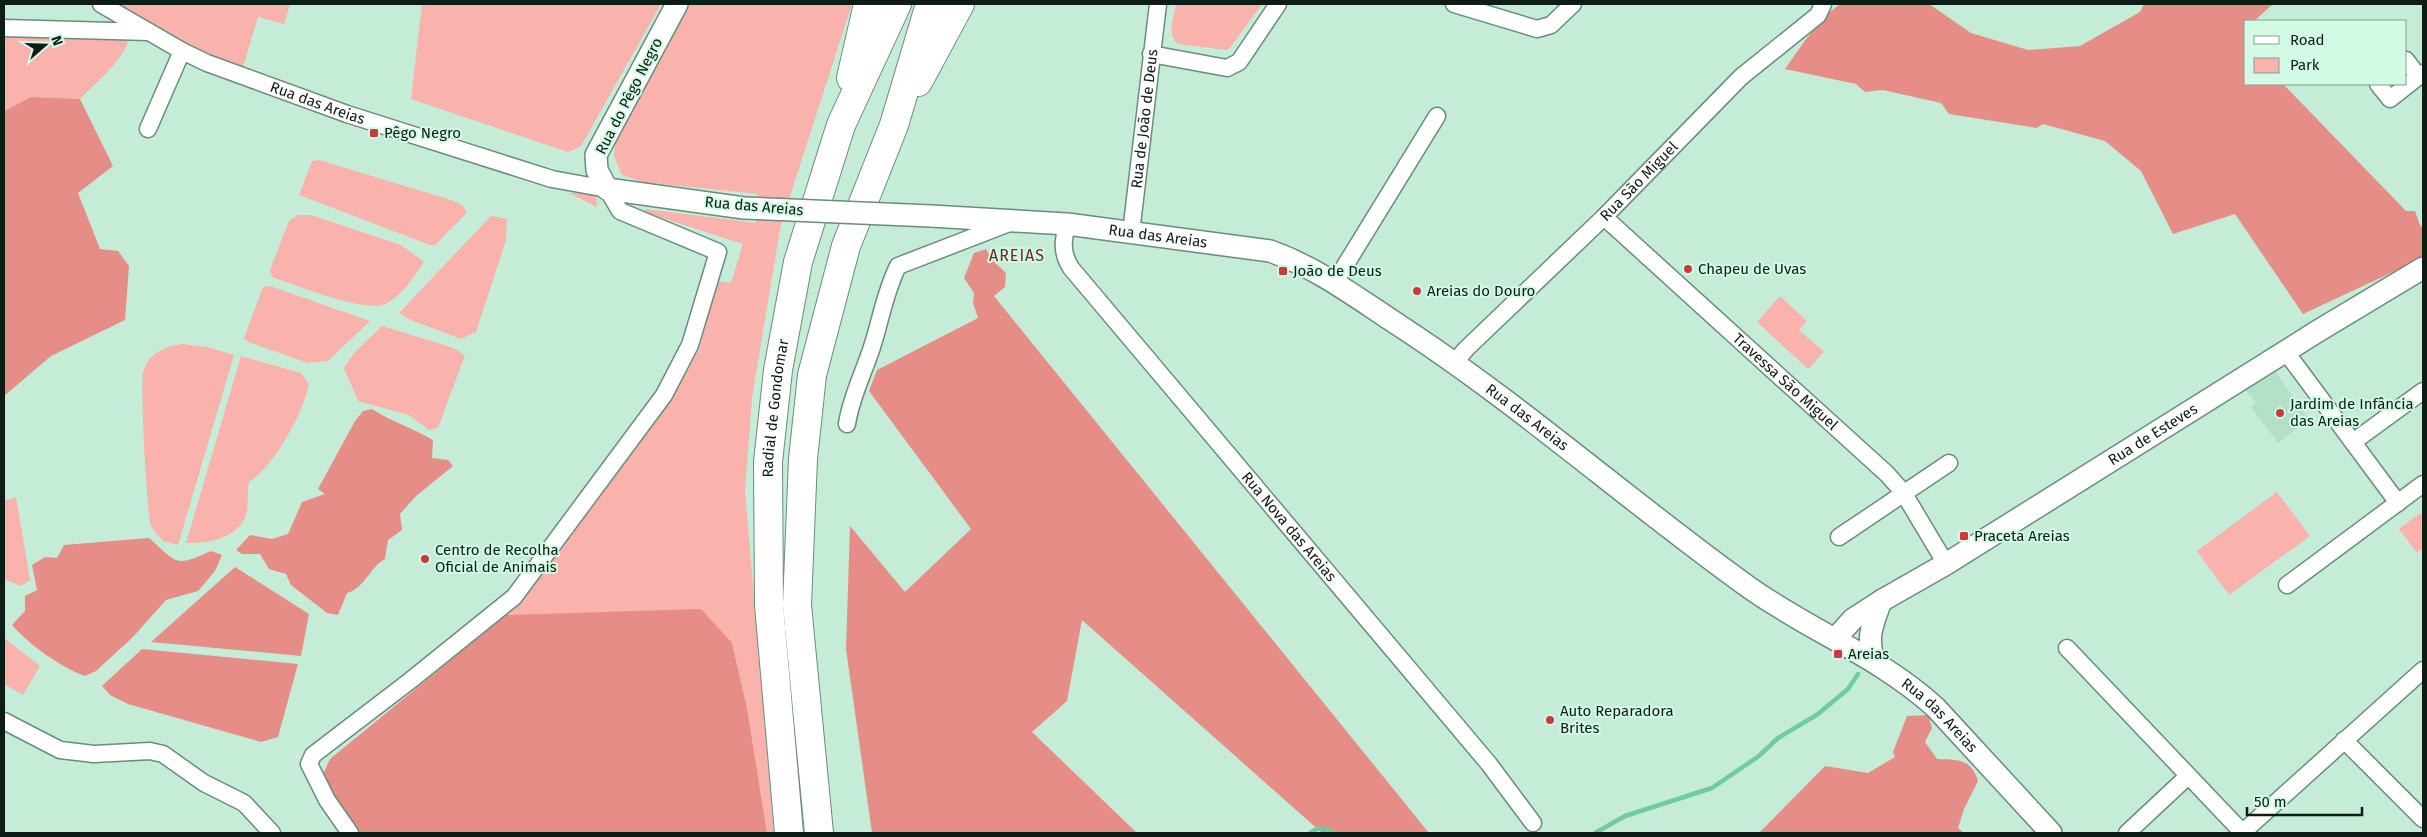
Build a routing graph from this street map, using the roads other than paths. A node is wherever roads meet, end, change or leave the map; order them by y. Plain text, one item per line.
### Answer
1 (102, 4) edge
2 (677, 4) edge
3 (868, 4) edge
4 (897, 4) edge
5 (930, 4) edge
6 (960, 4) edge
7 (1158, 4) edge
8 (1278, 4) edge
9 (1454, 4) edge
10 (1573, 4) edge
11 (1823, 4) edge
12 (4, 28) edge
13 (152, 32) junction
14 (182, 52) junction
15 (1151, 54) junction
16 (2407, 61) edge
17 (2421, 75) edge
18 (2379, 85) edge
19 (1437, 116) dead end
20 (840, 125) junction
21 (894, 125) junction
22 (148, 129) dead end
23 (607, 188) junction
24 (1604, 217) junction
25 (1014, 222) junction
26 (1067, 224) junction
27 (1131, 233) junction
28 (2423, 268) edge
29 (1336, 282) junction
30 (2286, 352) junction
31 (1456, 362) junction
32 (2423, 391) edge
33 (848, 424) dead end
34 (2353, 442) junction
35 (1949, 463) dead end
36 (2423, 484) edge
37 (1903, 492) junction
38 (2398, 503) junction
39 (1839, 537) dead end
40 (1946, 564) junction
41 (2287, 585) dead end
42 (1881, 601) junction
43 (1792, 615) junction
44 (1841, 642) junction
45 (2067, 648) dead end
46 (1875, 662) junction
47 (2423, 670) edge
48 (4, 721) edge
49 (2344, 740) junction
50 (2187, 777) junction
51 (2423, 819) edge
52 (1533, 823) dead end
53 (272, 833) edge
54 (350, 833) edge
55 (790, 833) edge
56 (819, 833) edge
57 (2051, 833) edge
58 (2127, 833) edge
59 (2242, 833) edge

1 - 13 street, Rua das Areias
2 - 23 street, Rua do Pêgo Negro
3 - 20 highway
4 - 20 highway, Radial de Gondomar
5 - 21 highway
6 - 21 highway
7 - 15 street, Rua de João de Deus
8 - 15 street
9 - 10 street
11 - 24 street, Rua São Miguel
12 - 13 street
13 - 14 street, Rua das Areias
14 - 22 street
14 - 23 street, Rua das Areias
15 - 27 street, Rua de João de Deus
16 - 17 street
17 - 18 street
19 - 29 street
20 - 55 highway, Radial de Gondomar
21 - 56 highway
23 - 25 street, Rua das Areias, bridge
23 - 54 street
24 - 31 street, Rua São Miguel
24 - 37 street, Travessa São Miguel
25 - 26 street, Rua das Areias
25 - 33 street
26 - 27 street, Rua das Areias
26 - 52 street, Rua Nova das Areias
27 - 29 street, Rua das Areias
28 - 30 street, Rua de Esteves
29 - 31 street, Rua das Areias
30 - 34 street
30 - 40 street, Rua de Esteves
31 - 43 street, Rua das Areias
32 - 34 street
34 - 38 street
35 - 37 street
36 - 38 street
37 - 39 street
37 - 40 street, Travessa São Miguel
38 - 41 street
40 - 42 street, Rua de Esteves
42 - 43 street, Rua de Esteves
42 - 44 street, Rua de Esteves
42 - 46 street
43 - 44 street, Rua das Areias
44 - 46 street, Rua das Areias
45 - 50 street
46 - 57 street, Rua das Areias
47 - 49 street
48 - 53 street
49 - 51 street
49 - 59 street
50 - 58 street
50 - 59 street

